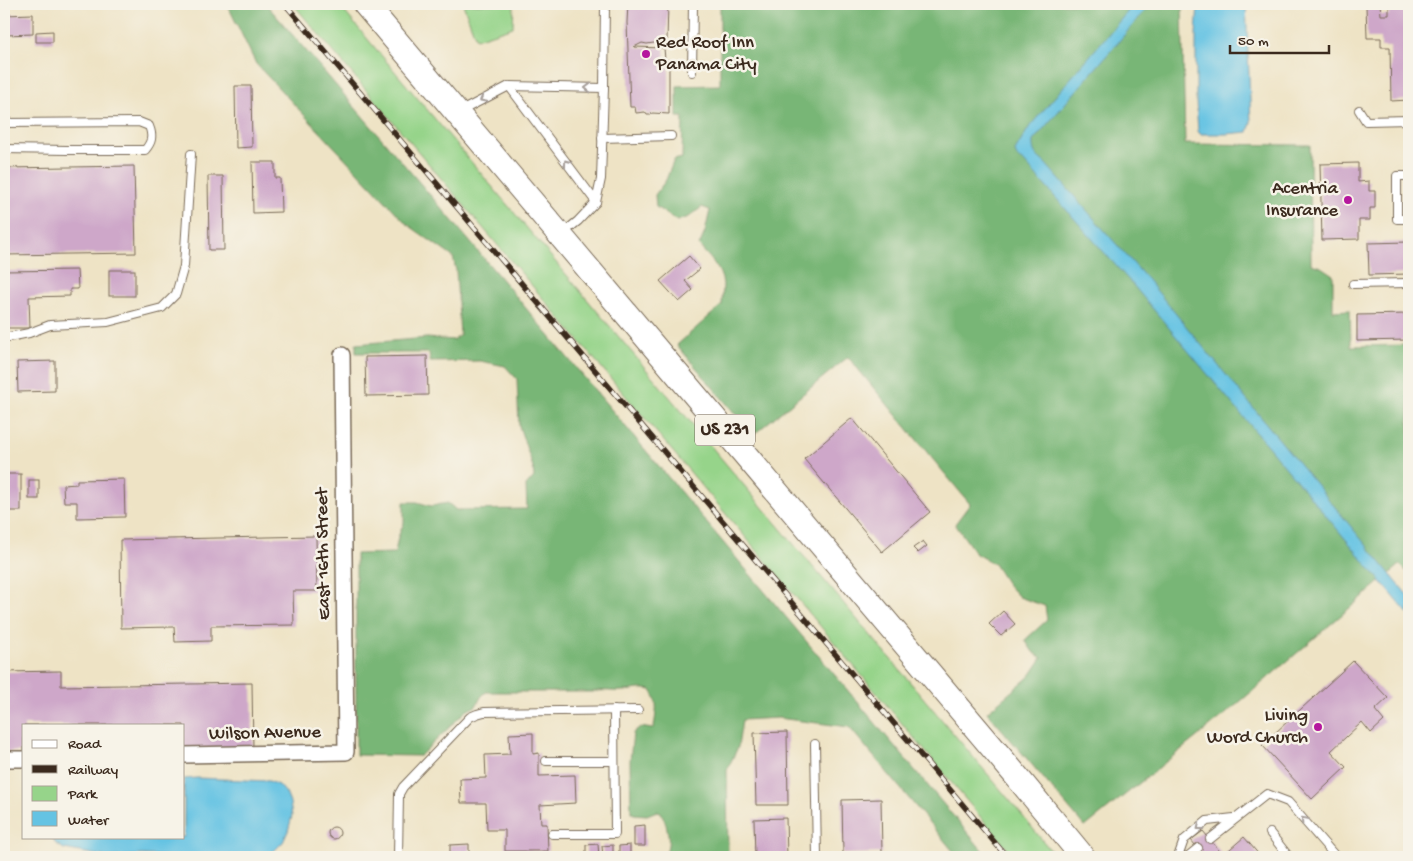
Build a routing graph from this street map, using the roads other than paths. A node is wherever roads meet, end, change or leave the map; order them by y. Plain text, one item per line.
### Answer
1 (365, 4) edge
2 (605, 4) edge
3 (693, 4) edge
4 (692, 72) dead end
5 (509, 86) junction
6 (604, 88) junction
7 (1359, 110) dead end
8 (457, 113) junction
9 (1409, 120) edge
10 (4, 123) edge
11 (671, 136) dead end
12 (602, 138) junction
13 (4, 149) edge
14 (191, 154) dead end
15 (1409, 176) edge
16 (596, 202) junction
17 (1409, 219) edge
18 (560, 235) junction
19 (1409, 283) edge
20 (1353, 284) dead end
21 (4, 338) edge
22 (342, 355) dead end
23 (614, 710) junction
24 (638, 710) dead end
25 (815, 744) dead end
26 (346, 752) joint
27 (185, 756) edge
28 (4, 759) edge
29 (22, 759) edge
30 (546, 760) dead end
31 (614, 761) junction
32 (1236, 818) junction
33 (1270, 833) dead end
34 (552, 834) dead end
35 (1210, 839) dead end
36 (1198, 848) dead end
37 (398, 857) edge
38 (817, 857) edge
39 (1083, 857) edge
40 (1178, 857) edge
41 (1186, 857) edge
42 (1289, 857) edge
43 (1336, 857) edge

1 - 8 highway, US 231
2 - 6 lane
3 - 4 lane
6 -> 5 lane
5 -> 8 lane
16 -> 5 lane
6 - 12 lane
7 - 9 lane
8 - 18 highway, US 231
10 - 13 lane
11 - 12 lane
12 - 16 lane
14 - 21 lane
15 - 17 lane
16 - 18 lane
18 - 39 highway, US 231
19 - 20 lane
22 - 26 street, East 16th Street
23 - 24 lane
23 - 31 lane
23 - 37 lane
25 - 38 lane
26 - 27 street, Wilson Avenue
28 - 29 street
30 - 31 lane
31 - 34 lane
32 - 35 lane
32 -> 40 lane
43 -> 32 lane
33 - 42 lane
36 - 41 lane

